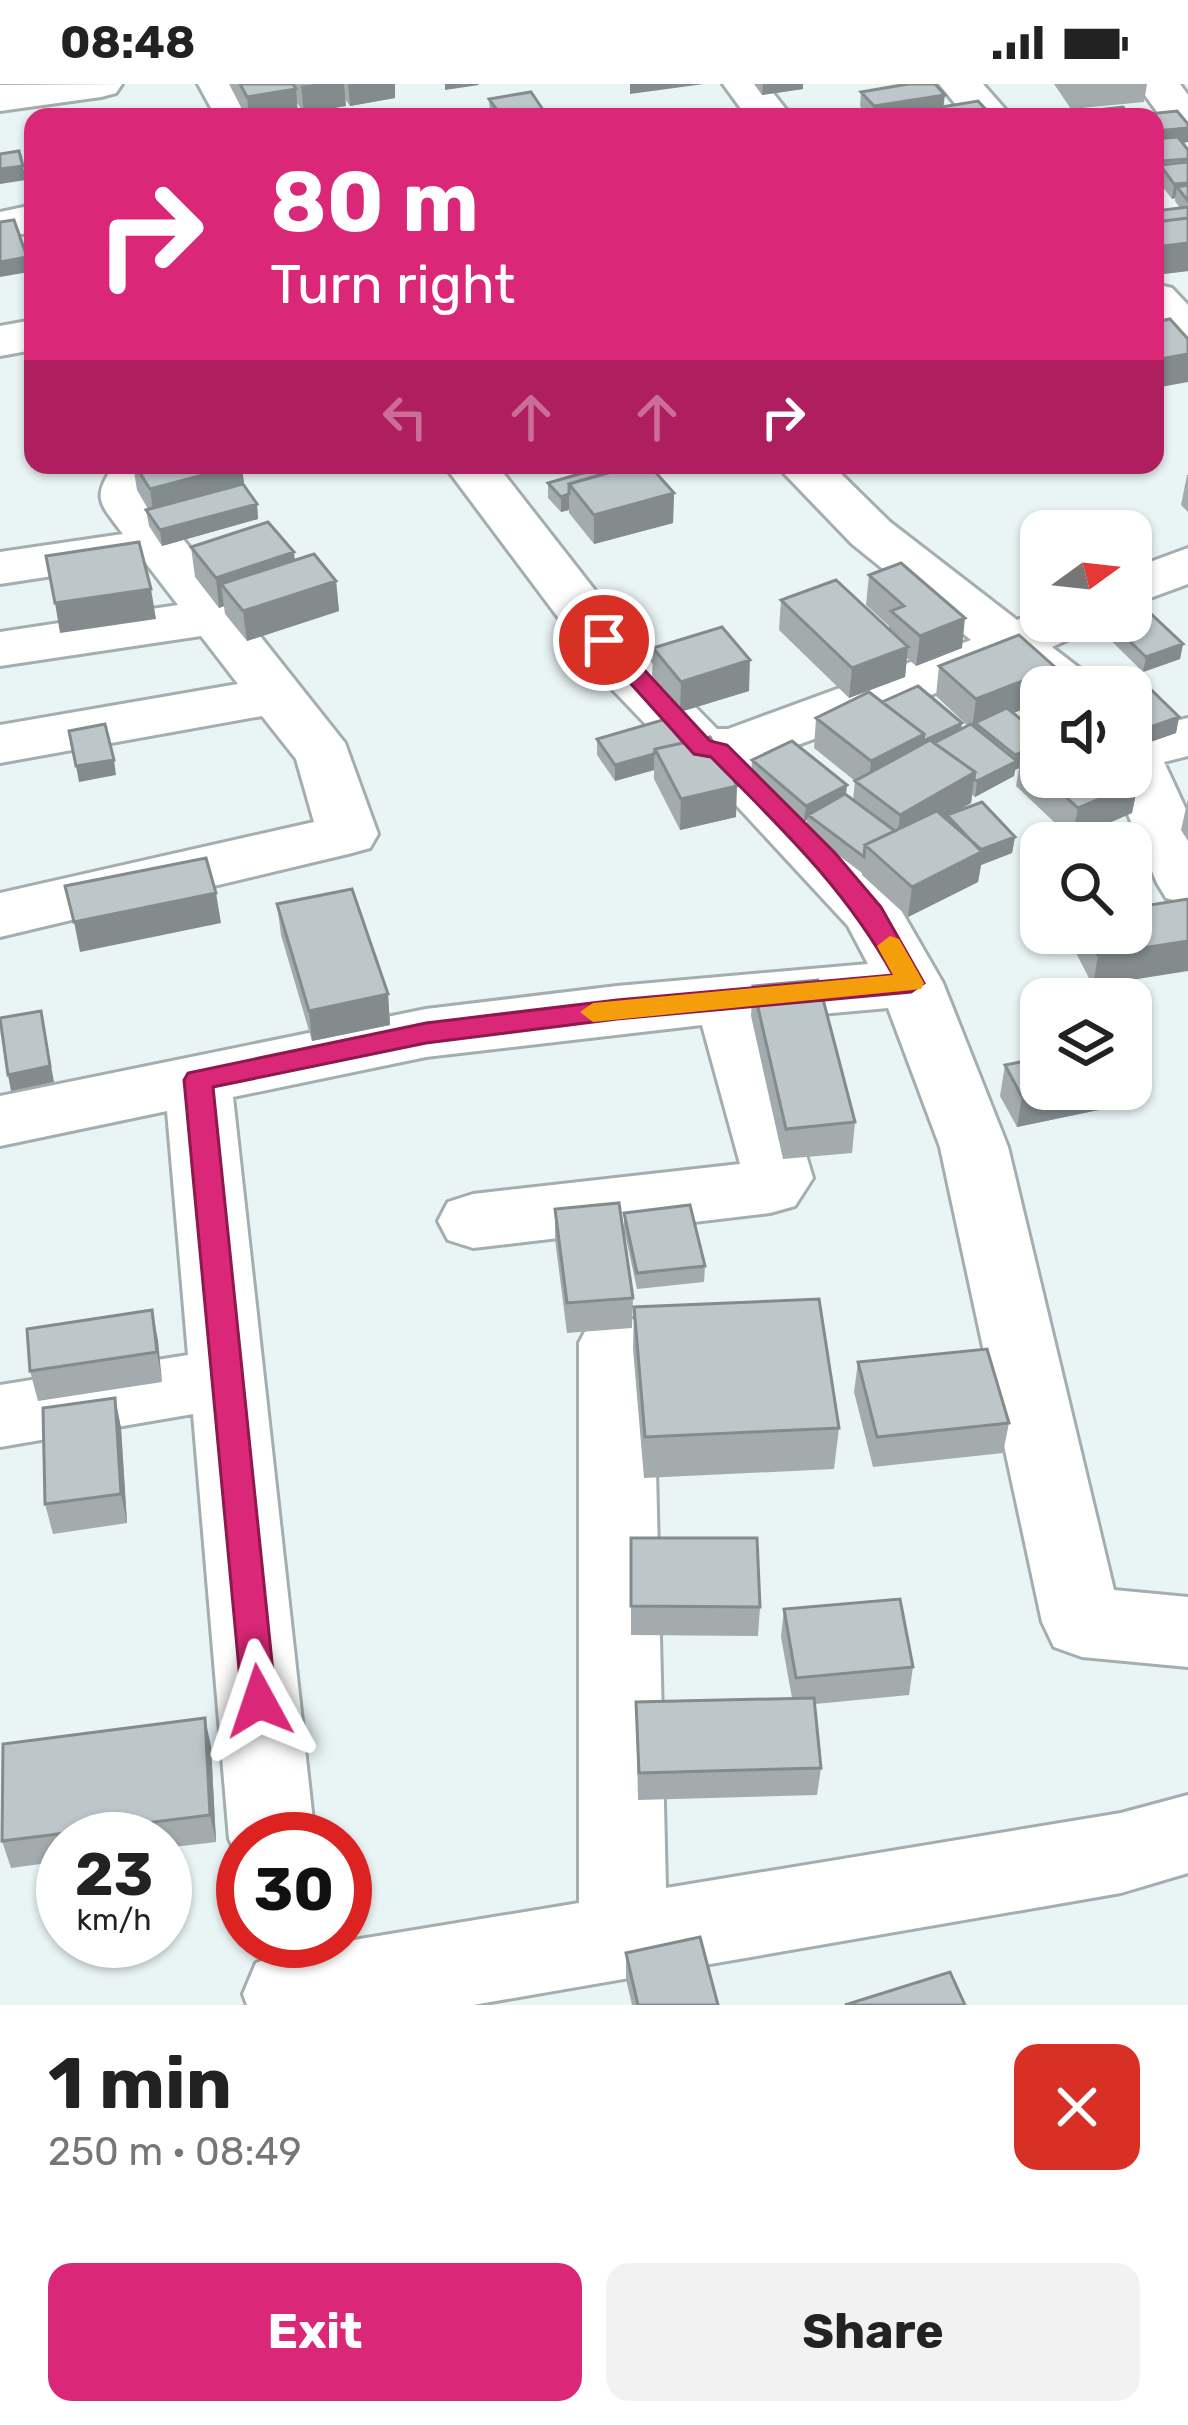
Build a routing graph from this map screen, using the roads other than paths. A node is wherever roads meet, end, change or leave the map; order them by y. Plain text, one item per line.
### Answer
1 (101, 84) edge
2 (744, 84) edge
3 (960, 84) edge
4 (1158, 84) edge
5 (0, 98) edge
6 (763, 108) edge
7 (982, 108) edge
8 (1188, 125) edge
9 (1164, 308) edge
10 (1188, 334) edge
11 (140, 474) edge
12 (477, 474) edge
13 (811, 474) edge
14 (156, 545) junction
15 (1188, 564) edge
16 (0, 568) edge
17 (1152, 580) edge
18 (218, 616) junction
19 (1020, 640) edge
20 (1010, 645) junction
21 (0, 650) edge
22 (1038, 666) edge
23 (277, 695) junction
24 (1188, 737) edge
25 (0, 744) edge
26 (1152, 746) edge
27 (718, 750) junction
28 (1151, 798) edge
29 (1188, 883) edge
30 (0, 915) edge
31 (911, 983) junction
32 (727, 999) junction
33 (198, 1080) junction
34 (0, 1121) edge
35 (473, 1221) dead end
36 (616, 1343) dead end
37 (227, 1378) junction
38 (0, 1416) edge
39 (1188, 1632) edge
40 (269, 1812) edge
41 (1188, 1834) edge
42 (622, 1937) junction
43 (286, 1980) edge

1 - 5 street
2 - 6 street
3 - 7 street
4 - 8 street
9 - 10 street
11 - 14 street
12 - 27 street
13 - 20 street
14 - 16 street
14 - 18 street
15 - 17 street
18 - 21 street
18 - 23 street
19 - 20 street
20 - 22 street
20 - 27 street
23 - 25 street
23 - 30 street
24 - 26 street
27 - 31 street
28 - 29 street
31 - 32 street
31 - 39 street
32 - 33 street
32 - 35 street
33 - 34 street
33 - 37 street
36 - 42 street
37 - 38 street
37 - 40 street
41 - 42 street
42 - 43 street

